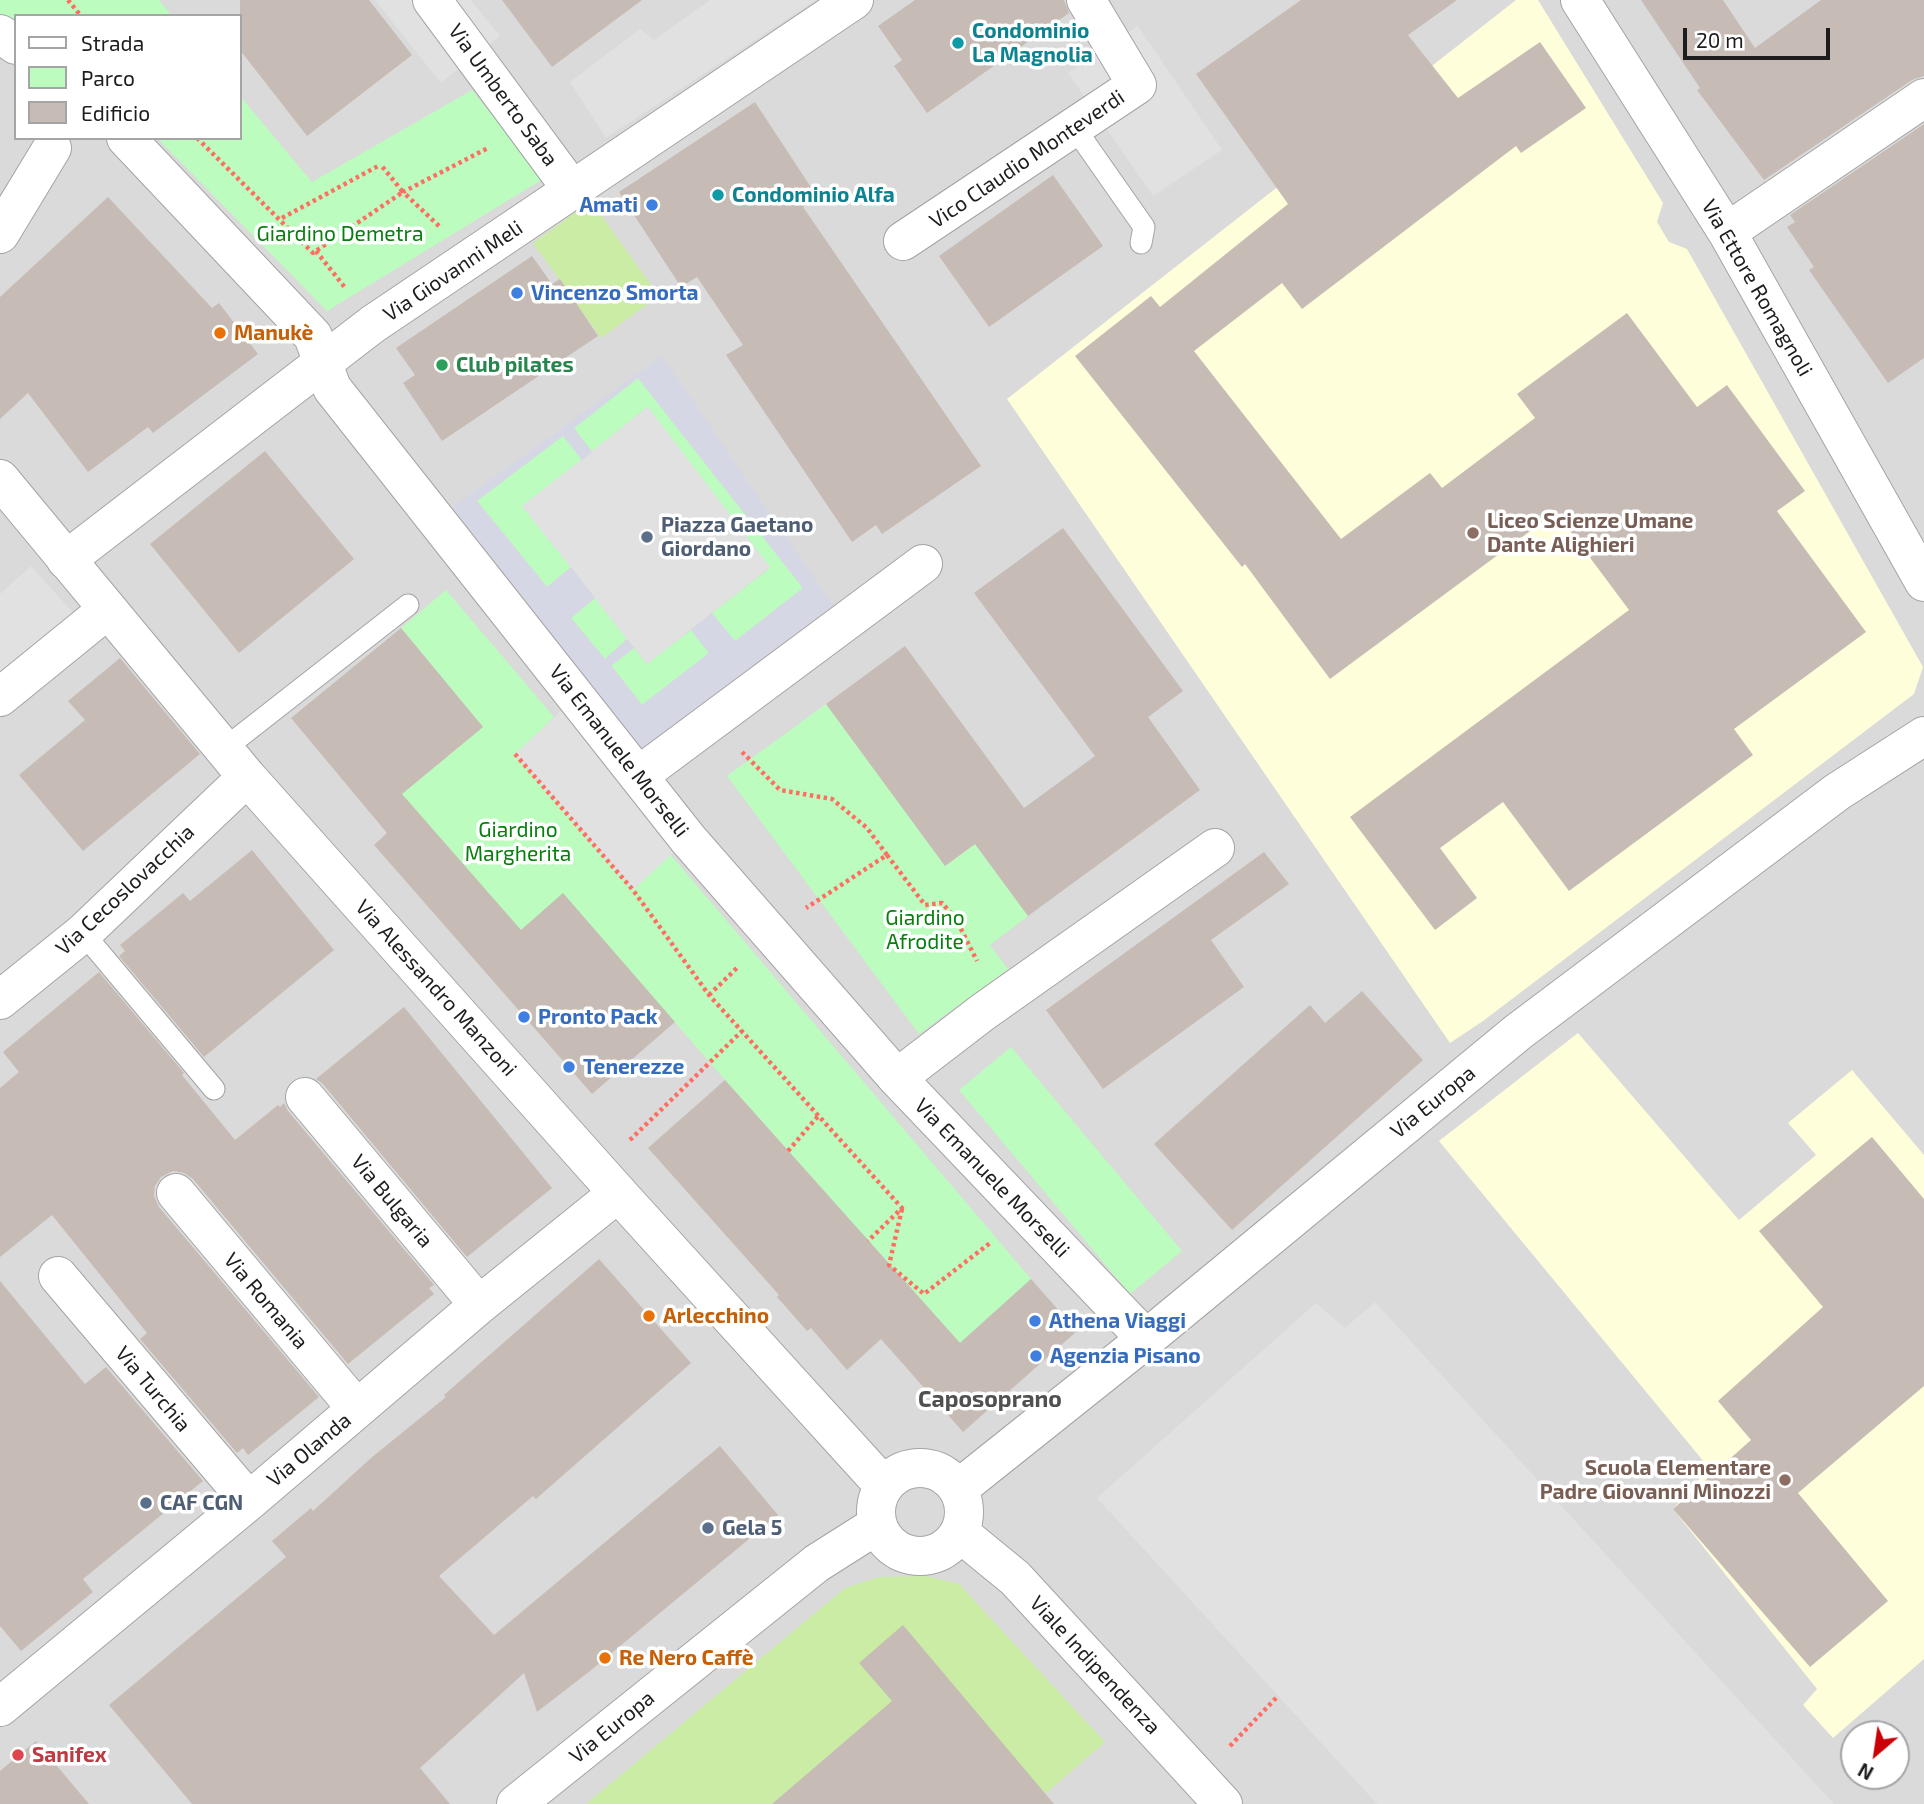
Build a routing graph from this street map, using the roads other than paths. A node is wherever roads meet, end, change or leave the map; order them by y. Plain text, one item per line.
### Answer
1 (432, 0) edge
2 (854, 0) edge
3 (1086, 0) edge
4 (1580, 0) edge
5 (1924, 97) edge
6 (1074, 127) junction
7 (128, 140) edge
8 (52, 149) dead end
9 (573, 191) junction
10 (1727, 232) junction
11 (0, 234) edge
12 (903, 241) dead end
13 (1141, 243) dead end
14 (323, 364) junction
15 (0, 479) edge
16 (66, 560) junction
17 (923, 564) dead end
18 (1924, 582) edge
19 (408, 605) dead end
20 (107, 610) junction
21 (0, 697) edge
22 (1924, 736) edge
23 (235, 763) junction
24 (638, 776) junction
25 (1215, 848) dead end
26 (83, 933) junction
27 (0, 1000) edge
28 (897, 1078) junction
29 (214, 1089) dead end
30 (305, 1097) dead end
31 (608, 1182) junction
32 (176, 1193) dead end
33 (58, 1276) dead end
34 (479, 1305) junction
35 (1146, 1339) junction
36 (357, 1409) junction
37 (884, 1486) junction
38 (958, 1489) junction
39 (248, 1501) junction
40 (877, 1525) junction
41 (960, 1533) junction
42 (7, 1688) edge
43 (516, 1804) edge
44 (1223, 1804) edge

1 - 9 street, Via Umberto Saba
2 - 9 street, Via Giovanni Meli
3 - 6 street, Vico Claudio Monteverdi
4 - 10 street, Via Ettore Romagnoli
5 - 10 street
6 - 12 street, Vico Claudio Monteverdi
6 - 13 lane
7 - 14 street, Via Emanuele Morselli
8 - 11 street
9 - 14 street, Via Giovanni Meli
10 - 18 street, Via Ettore Romagnoli
14 - 16 street, Via Giovanni Meli
14 - 24 street, Via Emanuele Morselli
15 - 16 street, Via Alessandro Manzoni
16 - 20 street, Via Alessandro Manzoni
17 - 24 street
19 - 23 lane
20 - 21 street
20 - 23 street, Via Alessandro Manzoni
22 - 35 street, Via Europa
23 - 26 street, Via Cecoslovacchia
23 - 31 street, Via Alessandro Manzoni
24 - 28 street, Via Emanuele Morselli
25 - 28 street
26 - 27 street, Via Cecoslovacchia
26 - 29 lane
28 - 35 street, Via Emanuele Morselli
30 - 34 street, Via Bulgaria
31 - 34 street, Via Olanda
31 - 37 street, Via Alessandro Manzoni
32 - 36 street, Via Romania
33 - 39 street, Via Turchia
34 - 36 street, Via Olanda
35 - 38 street, Via Europa
36 - 39 street, Via Olanda
37 - 38 street
37 - 40 street
38 - 41 street
39 - 42 street, Via Olanda
40 - 41 street
40 - 43 street, Via Europa
41 - 44 street, Viale Indipendenza

